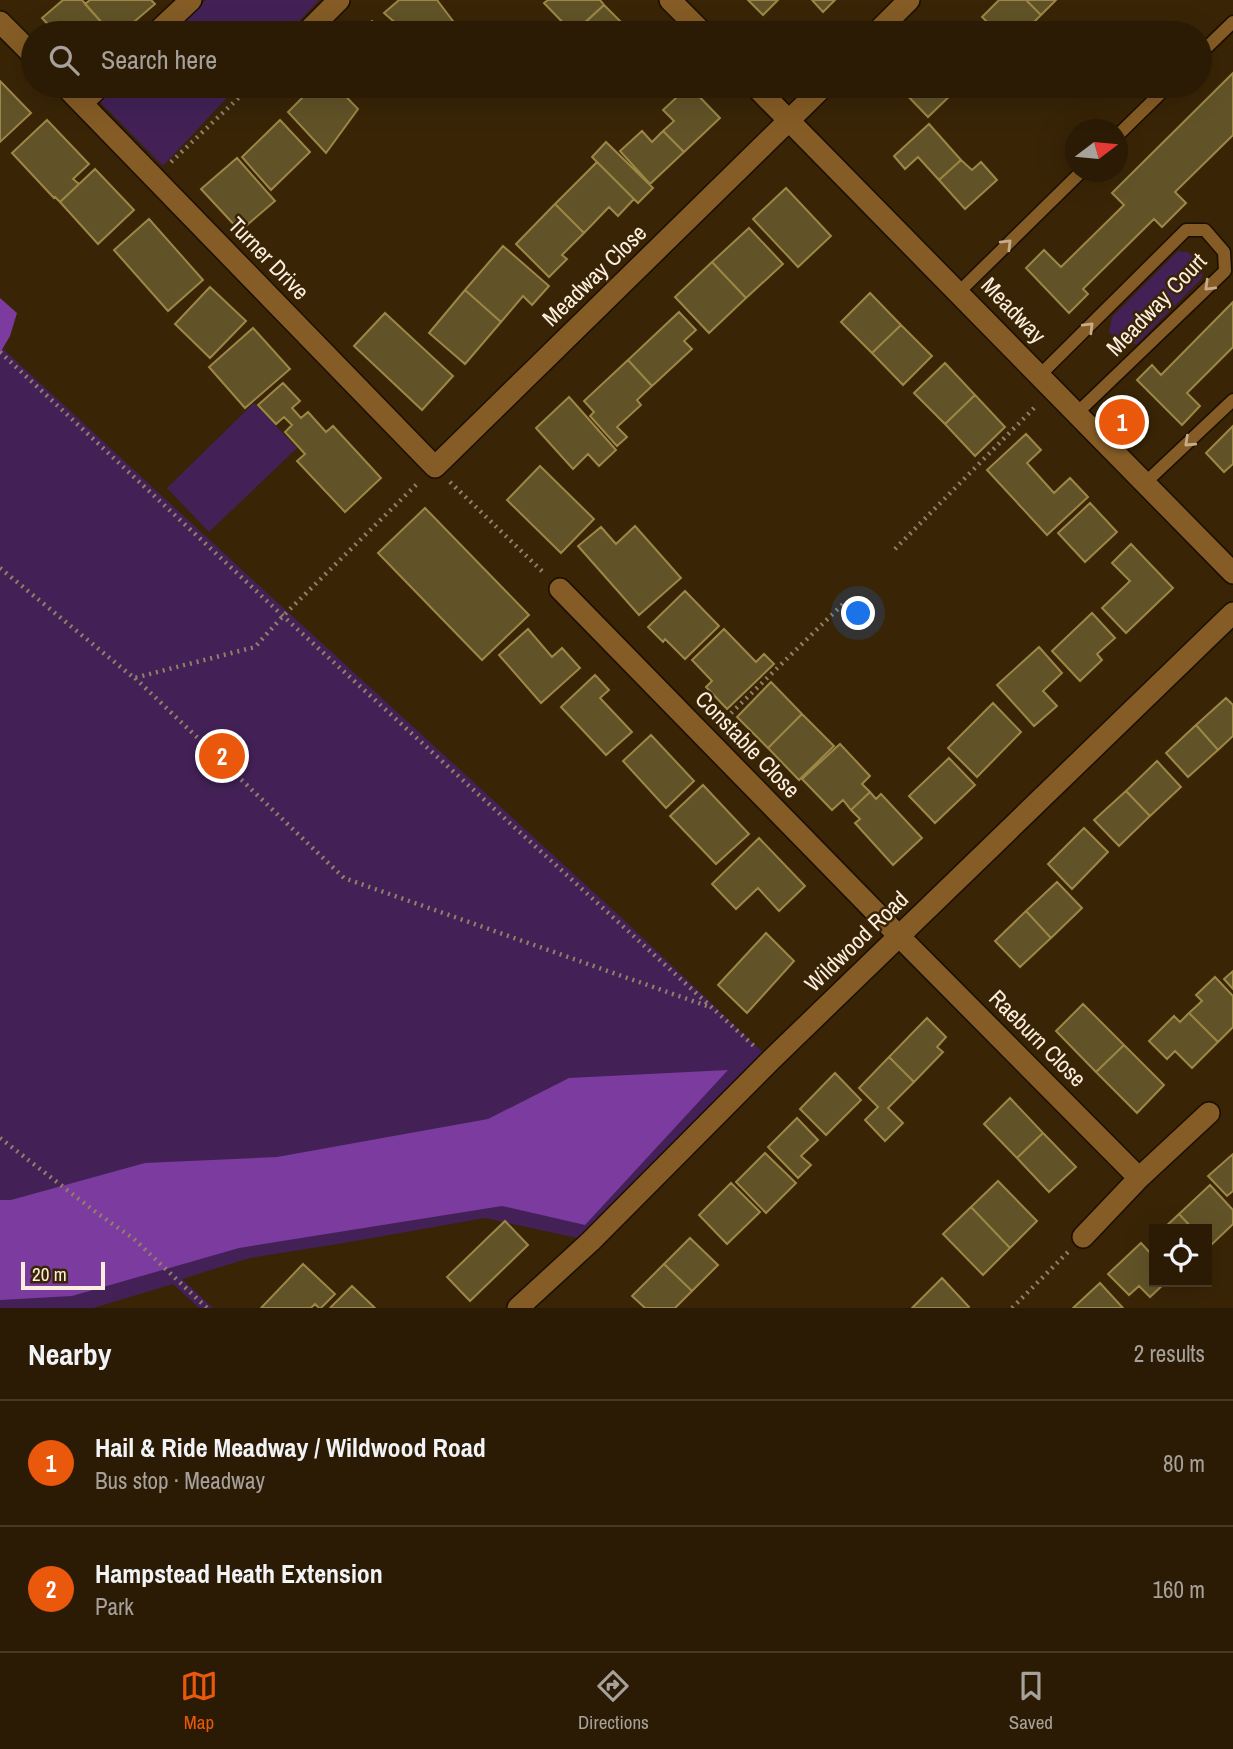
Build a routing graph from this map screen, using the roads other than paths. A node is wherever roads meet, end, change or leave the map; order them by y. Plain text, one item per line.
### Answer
1 (191, 0) edge
2 (339, 0) edge
3 (670, 0) edge
4 (909, 0) edge
5 (169, 21) edge
6 (318, 21) edge
7 (691, 21) edge
8 (888, 21) edge
9 (0, 22) edge
10 (1233, 22) edge
11 (1212, 42) edge
12 (21, 43) edge
13 (77, 98) edge
14 (87, 98) edge
15 (767, 98) edge
16 (812, 98) edge
17 (1156, 98) edge
18 (82, 103) junction
19 (790, 120) junction
20 (1128, 125) edge
21 (1071, 182) edge
22 (959, 292) junction
23 (1047, 382) junction
24 (1233, 400) edge
25 (1077, 413) junction
26 (435, 467) joint
27 (1145, 483) junction
28 (1233, 573) edge
29 (560, 589) road end
30 (1233, 613) edge
31 (899, 936) junction
32 (1209, 1113) dead end
33 (1139, 1178) junction
34 (1083, 1237) road end
35 (518, 1308) edge

1 - 5 street
2 - 6 street
3 - 7 street
4 - 8 street
9 - 12 street
10 - 11 lane
13 - 18 street, Turner Drive
14 - 18 street
15 - 19 street, Meadway
16 - 19 street, Meadway Close
17 - 20 lane
18 - 26 street, Turner Drive
19 - 22 street, Meadway
19 - 26 street, Meadway Close
22 -> 21 lane
22 - 23 street, Meadway
23 - 25 street, Meadway
23 -> 25 lane, Meadway Court
24 -> 27 lane
25 - 27 street, Meadway
27 - 28 street, Meadway
29 - 31 street, Constable Close
30 - 31 street, Wildwood Road
31 - 33 street, Raeburn Close
31 - 35 street, Wildwood Road
32 - 33 street
33 - 34 street

